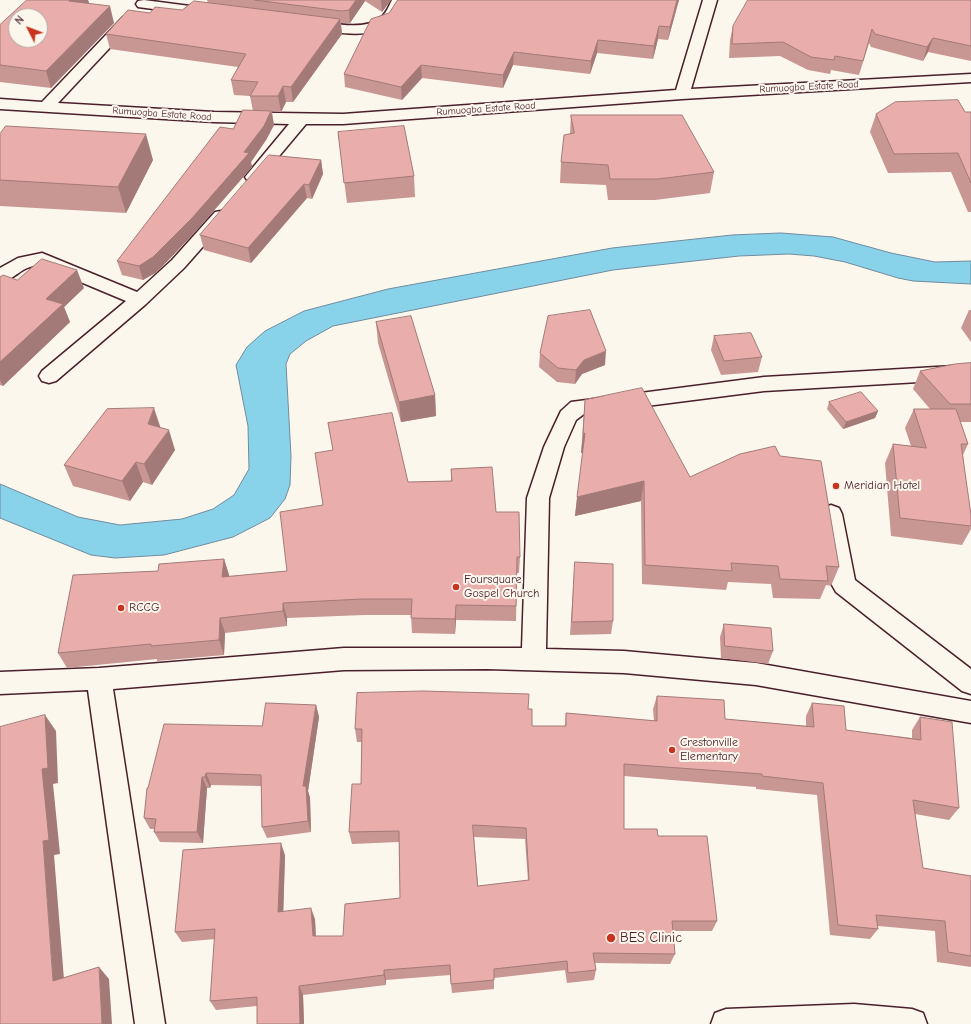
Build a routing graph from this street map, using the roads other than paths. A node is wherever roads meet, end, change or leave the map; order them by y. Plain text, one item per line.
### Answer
1 (399, 0) edge
2 (710, 0) edge
3 (144, 2) edge
4 (228, 14) edge
5 (297, 23) edge
6 (971, 78) edge
7 (682, 94) junction
8 (0, 104) edge
9 (47, 106) junction
10 (300, 121) junction
11 (0, 277) edge
12 (139, 300) junction
13 (971, 372) edge
14 (49, 376) dead end
15 (831, 514) edge
16 (534, 660) junction
17 (99, 680) junction
18 (0, 683) edge
19 (971, 683) edge
20 (971, 712) edge
21 (150, 1024) edge
22 (726, 1024) edge
23 (912, 1024) edge

1 - 5 street
2 - 7 street
3 - 4 street
3 - 9 street
6 - 7 street, Rumuogba Estate Road
7 - 10 street, Rumuogba Estate Road
8 - 9 street, Rumuogba Estate Road
9 - 10 street, Rumuogba Estate Road
10 - 12 street
11 - 12 street
12 - 14 street
13 - 16 street
15 - 19 street
16 - 17 street
16 - 20 street
17 - 18 street
17 - 21 street
22 - 23 street

